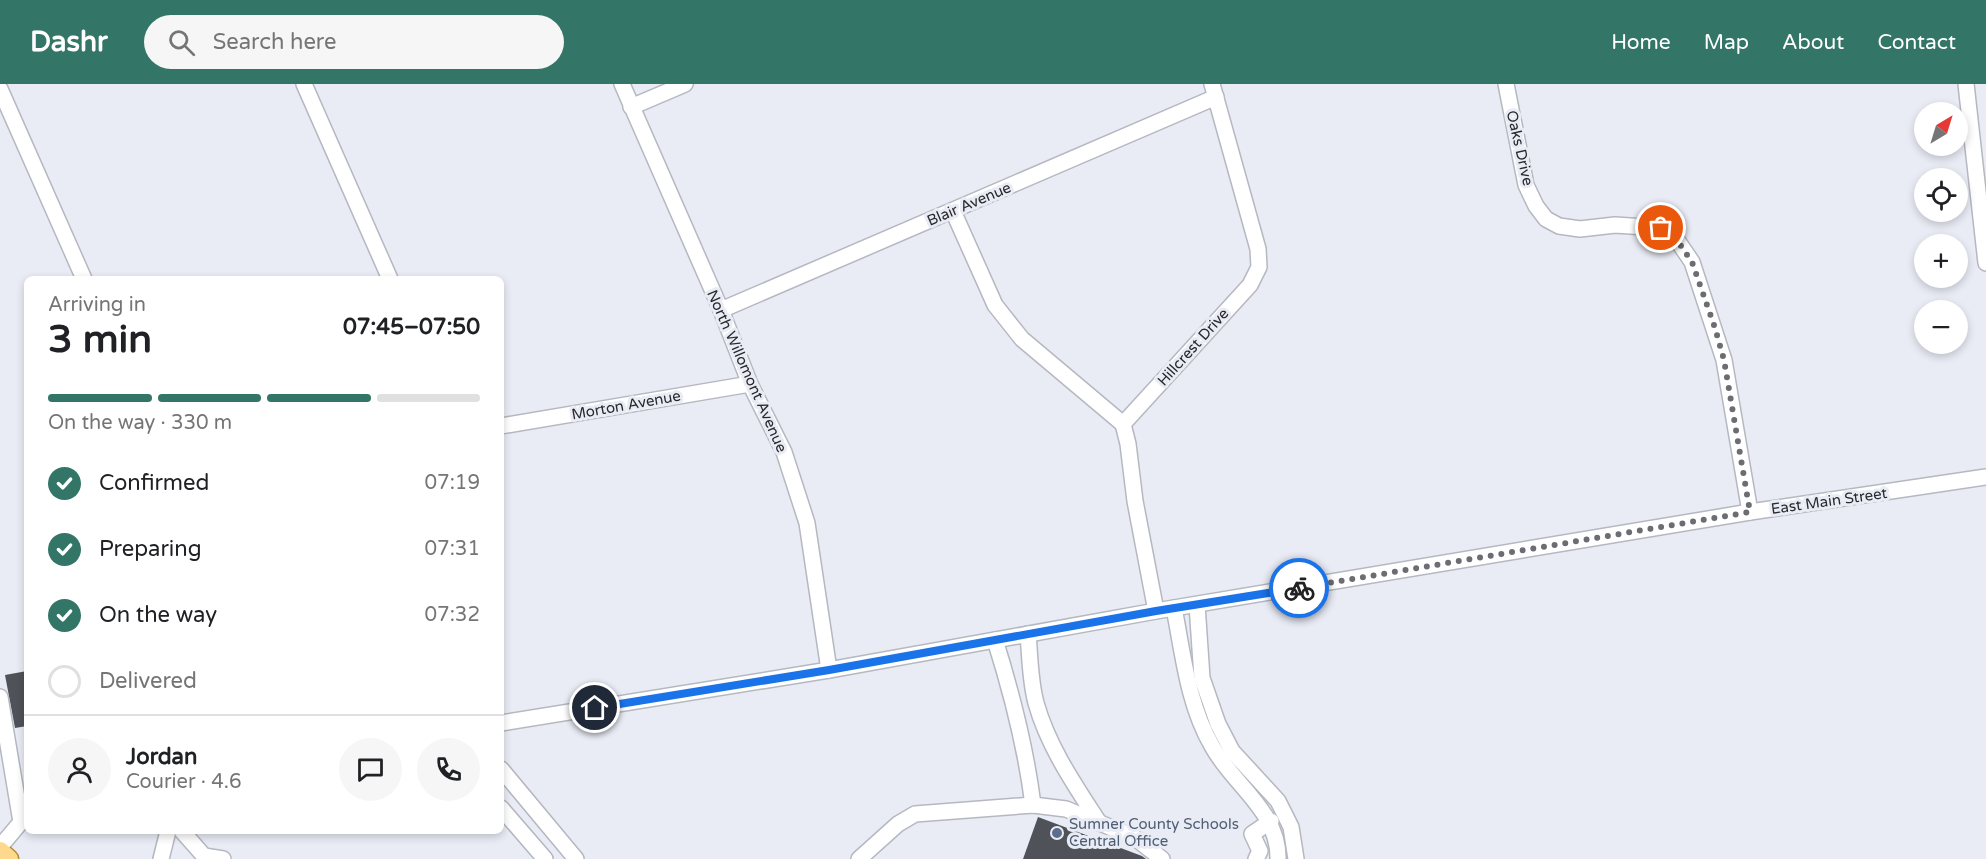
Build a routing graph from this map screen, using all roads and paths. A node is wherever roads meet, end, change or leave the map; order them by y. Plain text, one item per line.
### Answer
1 (304, 84) edge
2 (622, 84) edge
3 (685, 84) edge
4 (1506, 84) edge
5 (1966, 84) edge
6 (0, 88) edge
7 (1214, 91) edge
8 (632, 107) junction
9 (953, 211) junction
10 (1986, 263) edge
11 (83, 276) edge
12 (389, 276) edge
13 (721, 310) junction
14 (750, 384) junction
15 (1124, 424) junction
16 (504, 425) edge
17 (1986, 477) edge
18 (1750, 512) junction
19 (1197, 605) junction
20 (1174, 608) junction
21 (1156, 611) junction
22 (1028, 634) junction
23 (996, 640) junction
24 (829, 670) junction
25 (0, 697) edge
26 (504, 723) edge
27 (504, 773) edge
28 (1033, 805) junction
29 (504, 811) edge
30 (24, 820) edge
31 (1098, 821) junction
32 (1271, 821) junction
33 (167, 834) edge
34 (184, 834) edge
35 (0, 849) edge
36 (203, 858) edge
37 (9, 859) edge
38 (161, 859) edge
39 (224, 859) edge
40 (545, 859) edge
41 (576, 859) edge
42 (859, 859) edge
43 (1162, 859) edge
44 (1256, 859) edge
45 (1278, 859) edge
46 (1296, 859) edge

1 - 12 street
2 - 8 street, North Willomont Avenue
3 - 8 street
4 - 18 street, Oaks Drive
5 - 10 street
6 - 11 street
7 - 9 street, Blair Avenue
7 - 15 street, Hillcrest Drive
8 - 13 street, North Willomont Avenue
9 - 13 street, Blair Avenue
9 - 15 street
13 - 14 street, North Willomont Avenue
14 - 16 street, Morton Avenue
14 - 24 street, North Willomont Avenue
15 - 21 street
17 - 18 street, East Main Street
18 - 19 street, East Main Street
19 - 20 street, East Main Street
19 - 46 street
20 - 21 street, East Main Street
20 - 32 street
21 - 22 street, East Main Street
22 - 23 street, East Main Street
22 - 31 street
23 - 24 street, East Main Street
23 - 28 street
24 - 26 street, East Main Street
25 - 30 street
27 - 41 street
28 - 31 street
28 - 42 street
29 - 40 street
30 - 35 street
31 - 43 street
32 - 44 street
32 - 45 street
33 - 38 street
34 - 36 street
35 - 37 main road
36 - 39 street

